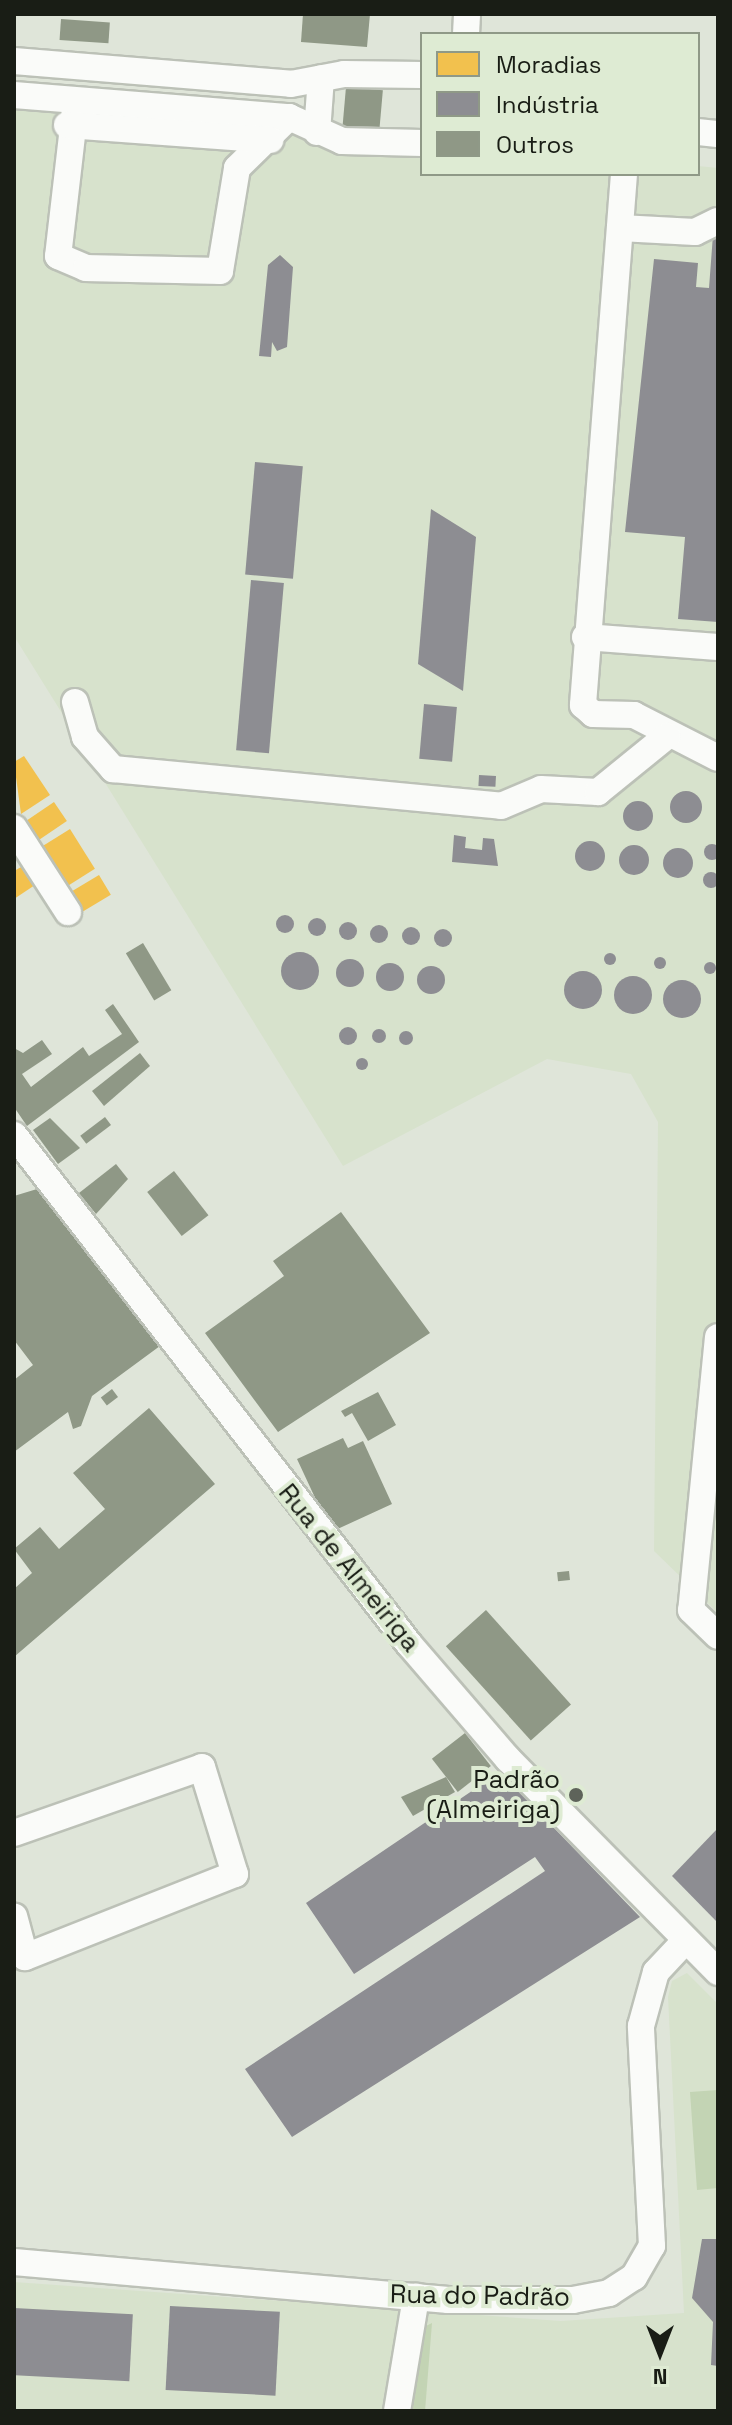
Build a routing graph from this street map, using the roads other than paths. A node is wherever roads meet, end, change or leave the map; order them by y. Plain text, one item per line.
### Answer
1 (14, 61) edge
2 (420, 75) edge
3 (321, 78) junction
4 (14, 95) edge
5 (72, 113) junction
6 (289, 117) junction
7 (317, 132) junction
8 (270, 140) junction
9 (420, 143) edge
10 (624, 176) edge
11 (718, 221) edge
12 (620, 228) junction
13 (585, 637) junction
14 (718, 647) edge
15 (75, 702) dead end
16 (667, 736) junction
17 (718, 758) edge
18 (15, 832) edge
19 (68, 912) dead end
20 (14, 1135) edge
21 (718, 1337) edge
22 (718, 1636) edge
23 (14, 1833) edge
24 (14, 1916) edge
25 (685, 1941) junction
26 (718, 1972) edge
27 (14, 2262) edge
28 (416, 2297) junction
29 (397, 2411) edge

1 - 3 street
2 - 3 street
3 - 7 street
4 - 5 street
5 - 6 street
5 - 8 street
5 - 8 street
6 - 7 street
6 - 8 street
7 - 9 street
10 - 12 street
11 - 12 street
12 - 13 street
13 - 14 street
13 - 16 street
15 - 16 street
16 - 17 street
18 - 19 street
20 - 25 street, Rua de Almeiriga
21 - 22 street
23 - 24 street
25 - 26 street, Rua de Almeiriga
25 - 28 street, Rua do Padrão
27 - 28 street, Rua do Padrão
28 - 29 street

